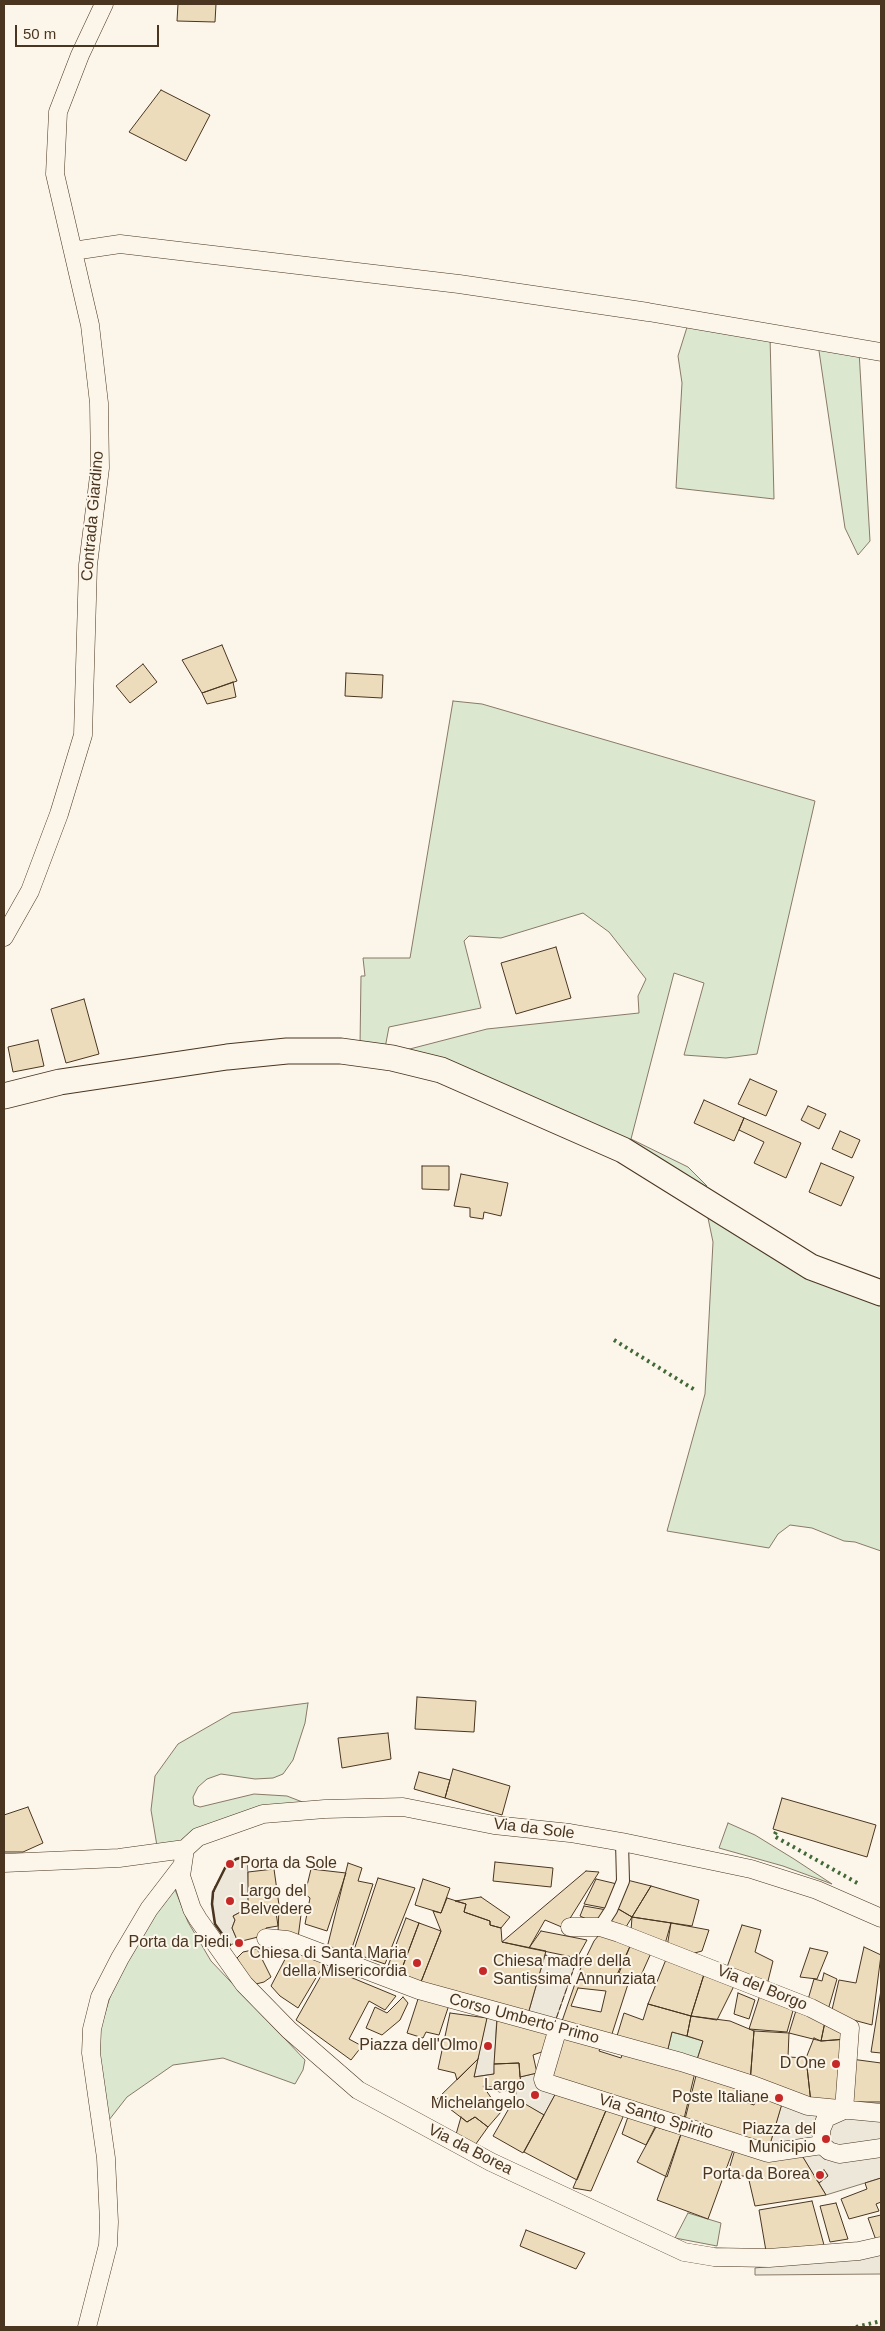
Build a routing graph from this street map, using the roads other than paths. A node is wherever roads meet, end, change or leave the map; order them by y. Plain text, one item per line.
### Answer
1 (104, 4) edge
2 (73, 252) junction
3 (881, 352) edge
4 (4, 938) edge
5 (4, 1096) edge
6 (881, 1293) edge
7 (622, 1842) junction
8 (184, 1857) junction
9 (4, 1863) edge
10 (881, 1918) edge
11 (570, 1927) dead end
12 (600, 1927) junction
13 (266, 1938) dead end
14 (558, 2028) junction
15 (844, 2108) junction
16 (881, 2113) edge
17 (822, 2145) junction
18 (881, 2148) edge
19 (881, 2246) edge
20 (87, 2327) edge

1 - 2 street, Contrada Giardino
2 - 3 street
2 - 4 street, Contrada Giardino
5 - 6 main road
7 - 8 street, Via da Sole
7 - 10 street, Via da Sole
7 - 12 street
8 - 9 street
8 - 19 street, Via da Borea
8 - 20 street
11 - 12 street
12 - 15 street, Via del Borgo
13 - 14 street, Corso Umberto Primo
14 - 15 street, Corso Umberto Primo
14 - 17 street, Via Santo Spirito
15 - 16 street
15 - 17 street
17 - 18 street

